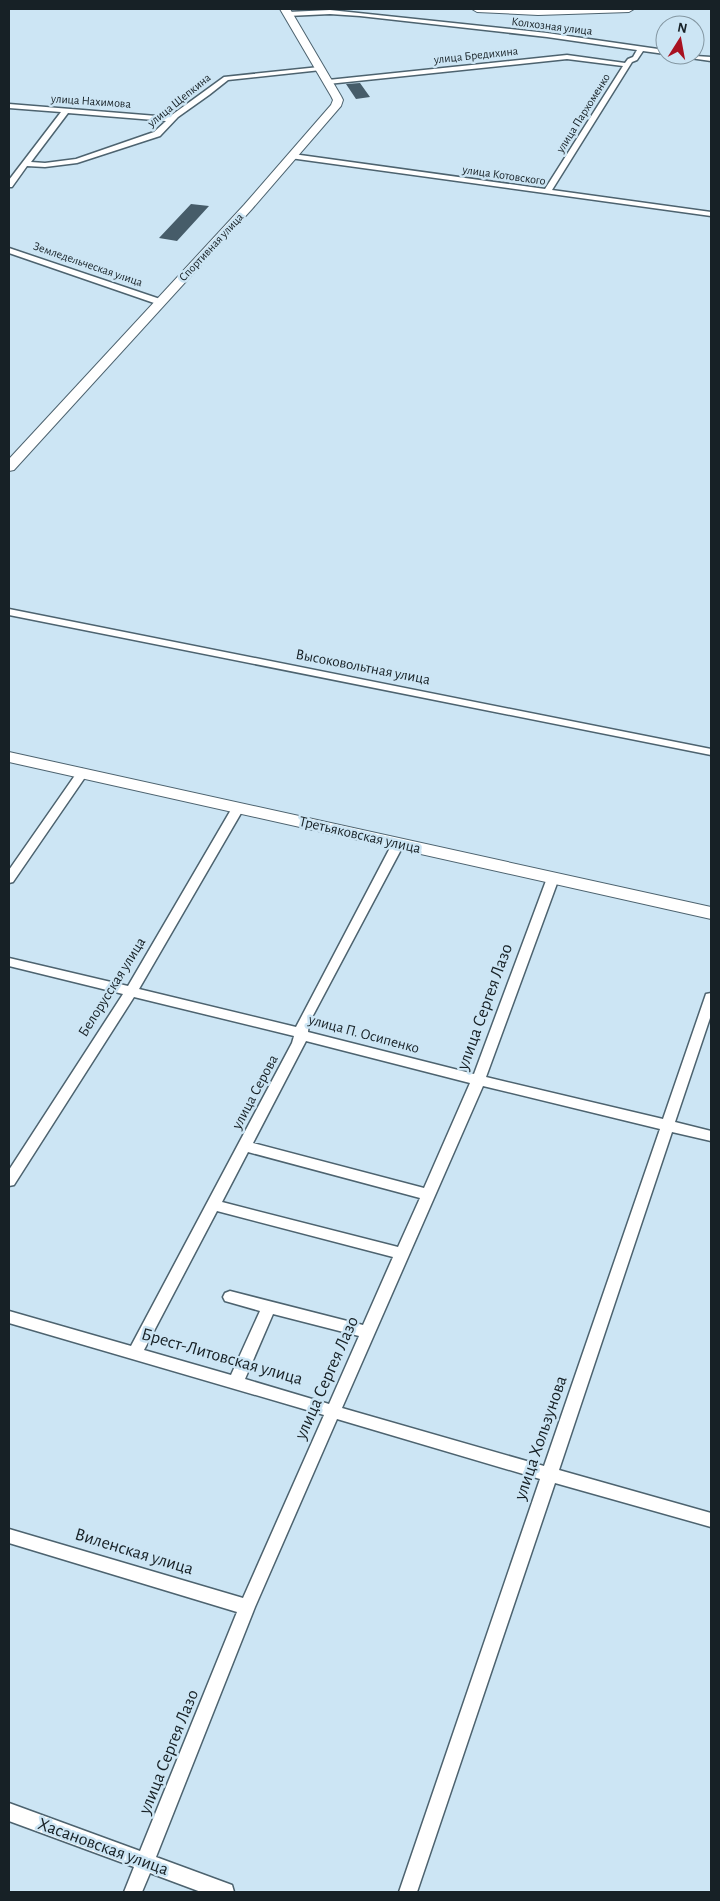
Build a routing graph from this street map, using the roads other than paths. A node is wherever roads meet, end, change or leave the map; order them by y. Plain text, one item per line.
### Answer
1 (477, 9) edge
2 (629, 9) edge
3 (286, 11) edge
4 (641, 49) junction
5 (655, 51) edge
6 (627, 65) junction
7 (319, 69) junction
8 (328, 82) junction
9 (9, 106) edge
10 (66, 111) junction
11 (172, 119) junction
12 (293, 156) junction
13 (25, 164) junction
14 (9, 185) edge
15 (547, 192) junction
16 (711, 214) edge
17 (9, 250) edge
18 (160, 302) junction
19 (9, 467) edge
20 (9, 612) edge
21 (711, 752) edge
22 (9, 757) edge
23 (82, 773) junction
24 (238, 808) junction
25 (398, 844) junction
26 (553, 878) junction
27 (9, 879) edge
28 (711, 913) edge
29 (9, 962) edge
30 (131, 992) junction
31 (711, 997) edge
32 (301, 1034) junction
33 (478, 1081) junction
34 (666, 1125) junction
35 (711, 1136) edge
36 (245, 1146) junction
37 (9, 1181) edge
38 (428, 1194) junction
39 (214, 1205) junction
40 (402, 1254) junction
41 (230, 1297) dead end
42 (269, 1307) junction
43 (9, 1317) edge
44 (367, 1332) junction
45 (135, 1353) junction
46 (236, 1382) junction
47 (333, 1410) junction
48 (550, 1475) junction
49 (711, 1520) edge
50 (9, 1536) edge
51 (247, 1607) junction
52 (9, 1812) edge
53 (144, 1863) junction
54 (132, 1892) edge
55 (225, 1892) edge
56 (408, 1892) edge

1 - 2 street
3 - 4 street, Колхозная улица
3 - 7 street, Спортивная улица
4 - 5 street, Колхозная улица
4 - 6 street, улица Пархоменко
6 - 8 street, улица Бредихина
6 - 15 street, улица Пархоменко
7 - 8 street, Спортивная улица
7 - 11 street, улица Щепкина
8 - 12 street, Спортивная улица
9 - 10 street, улица Нахимова
10 - 11 street, улица Нахимова
10 - 13 street
11 - 13 street, улица Щепкина
12 - 15 street, улица Котовского
12 - 18 street, Спортивная улица
13 - 14 street
15 - 16 street, улица Котовского
17 - 18 street, Земледельческая улица
18 - 19 street, Спортивная улица
20 - 21 street, Высоковольтная улица
22 - 23 street, Третьяковская улица
23 - 24 street, Третьяковская улица
23 - 27 street
24 - 25 street, Третьяковская улица
24 - 30 street, Белорусская улица
25 - 26 street, Третьяковская улица
25 - 32 street, улица Серова
26 - 28 street, Третьяковская улица
26 - 33 street, улица Сергея Лазо
29 - 30 street, улица П. Осипенко
30 - 32 street, улица П. Осипенко
30 - 37 street, Белорусская улица
31 - 34 street, улица Хользунова
32 - 33 street, улица П. Осипенко
32 - 36 street, улица Серова
33 - 34 street, улица П. Осипенко
33 - 38 street, улица Сергея Лазо
34 - 35 street, улица П. Осипенко
34 - 48 street, улица Хользунова
36 - 38 street
36 - 39 street, улица Серова
38 - 40 street, улица Сергея Лазо
39 - 40 street
39 - 45 street, улица Серова
40 - 44 street, улица Сергея Лазо
41 - 42 street
42 - 44 street
42 - 46 street
43 - 45 street, Брест-Литовская улица
44 - 47 street, улица Сергея Лазо
45 - 46 street, Брест-Литовская улица
46 - 47 street, Брест-Литовская улица
47 - 48 street, Брест-Литовская улица
47 - 51 street, улица Сергея Лазо
48 - 49 street, Брест-Литовская улица
48 - 56 street, улица Хользунова
50 - 51 street, Виленская улица
51 - 53 street, улица Сергея Лазо
52 - 53 street, Хасановская улица
53 - 54 street, улица Сергея Лазо
53 - 55 street, Хасановская улица

